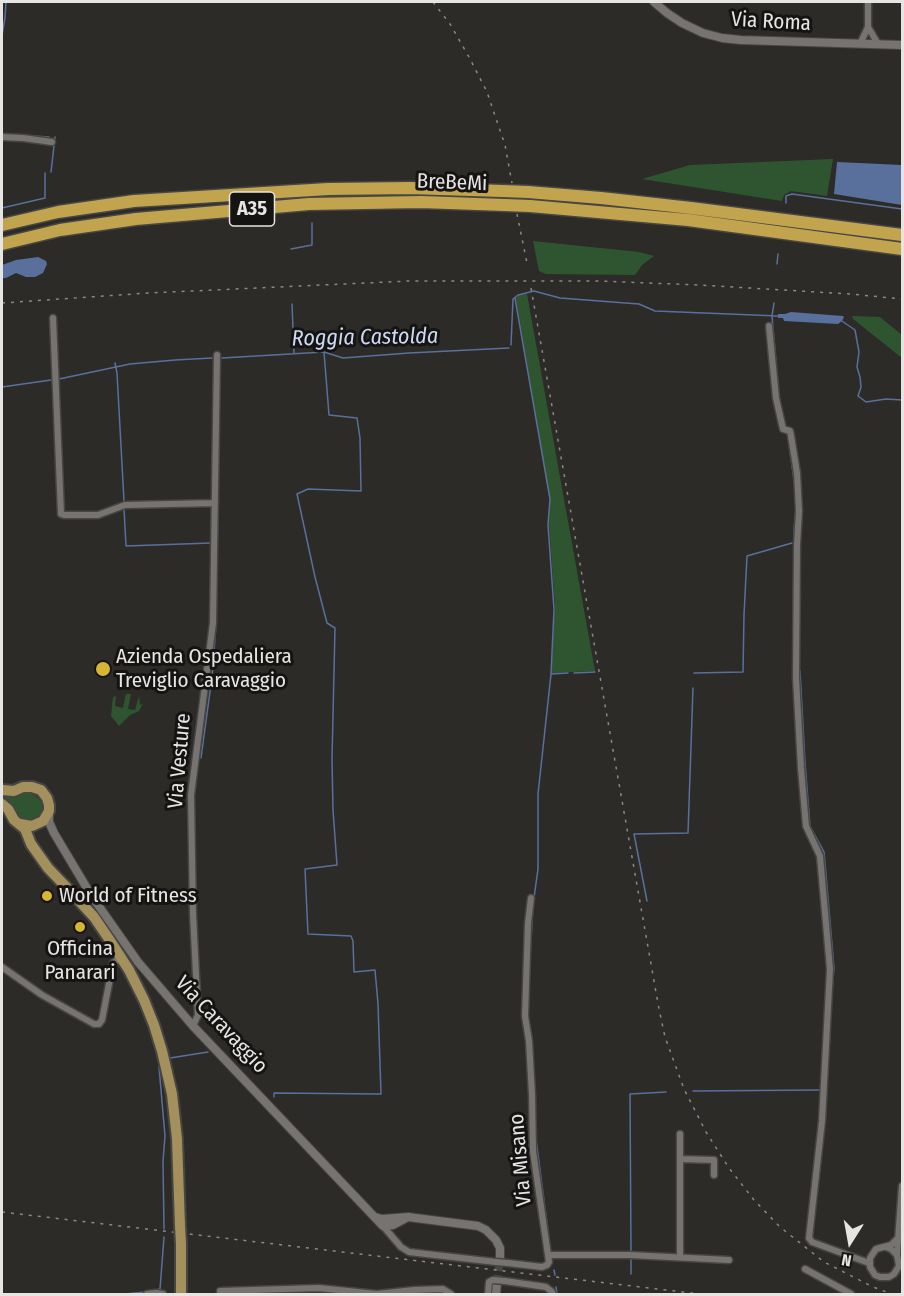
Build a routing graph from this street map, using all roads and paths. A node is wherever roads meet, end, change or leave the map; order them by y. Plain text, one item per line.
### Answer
1 (654, 2) edge
2 (868, 2) edge
3 (868, 27) junction
4 (860, 44) junction
5 (878, 44) junction
6 (903, 45) edge
7 (2, 137) edge
8 (52, 142) dead end
9 (2, 225) edge
10 (903, 235) edge
11 (2, 244) edge
12 (903, 249) edge
13 (53, 318) dead end
14 (770, 326) dead end
15 (217, 355) dead end
16 (215, 503) junction
17 (2, 790) edge
18 (2, 804) edge
19 (49, 812) junction
20 (39, 823) junction
21 (20, 824) junction
22 (54, 833) junction
23 (37, 854) junction
24 (531, 898) dead end
25 (121, 957) junction
26 (2, 967) edge
27 (193, 1026) junction
28 (680, 1134) dead end
29 (680, 1159) junction
30 (714, 1175) dead end
31 (903, 1186) edge
32 (902, 1194) edge
33 (374, 1217) junction
34 (390, 1218) junction
35 (404, 1219) junction
36 (383, 1226) junction
37 (898, 1238) junction
38 (398, 1243) junction
39 (886, 1247) junction
40 (552, 1255) dead end
41 (897, 1255) junction
42 (680, 1257) junction
43 (729, 1260) dead end
44 (501, 1262) junction
45 (869, 1263) junction
46 (901, 1266) edge
47 (805, 1269) dead end
48 (498, 1282) junction
49 (220, 1291) dead end
50 (252, 1292) edge
51 (300, 1292) edge
52 (147, 1294) edge
53 (160, 1294) edge
54 (182, 1294) edge
55 (451, 1294) edge
56 (488, 1294) edge
57 (496, 1294) edge
58 (553, 1294) edge
59 (851, 1294) edge

1 - 4 street, Via Roma
2 - 3 street
3 - 4 street
3 - 5 street
4 - 5 street, Via Roma
5 - 6 street, Via Roma
7 - 8 street
9 - 10 highway, BreBeMi / A35, bridge
11 - 12 highway, BreBeMi / A35, bridge
13 - 16 street
14 - 45 street
15 - 16 street, Via Vesture
16 - 27 street, Via Vesture
17 - 19 main road, Via Caravaggio
18 - 21 main road, Via Caravaggio
19 - 20 main road
19 - 22 street, Via Caravaggio
20 - 21 main road
20 - 22 street, Via Caravaggio
20 - 23 main road
21 - 23 main road, Via Caravaggio
22 - 27 street, Via Caravaggio
23 - 25 main road, Via Caravaggio
24 - 44 street, Via Misano
25 - 26 street
25 - 54 main road, Via Caravaggio, bridge
27 - 33 street, Via Caravaggio
28 - 29 street
29 - 30 street
29 - 42 street
31 - 32 street
32 - 37 street
33 - 34 street
33 - 36 street, Via Caravaggio
34 - 35 street
34 - 36 street
35 - 36 street
35 - 38 street
35 - 44 street
36 - 38 street, Via Misano
37 - 39 street
37 - 41 street
38 - 44 street, Via Misano
39 - 41 street
39 - 45 street
40 - 42 street
41 - 46 street
42 - 43 street
45 - 46 street
47 - 59 street
48 - 56 street
48 - 57 street
48 - 58 street
49 - 50 street
50 - 51 street
51 - 55 street
52 - 53 street

